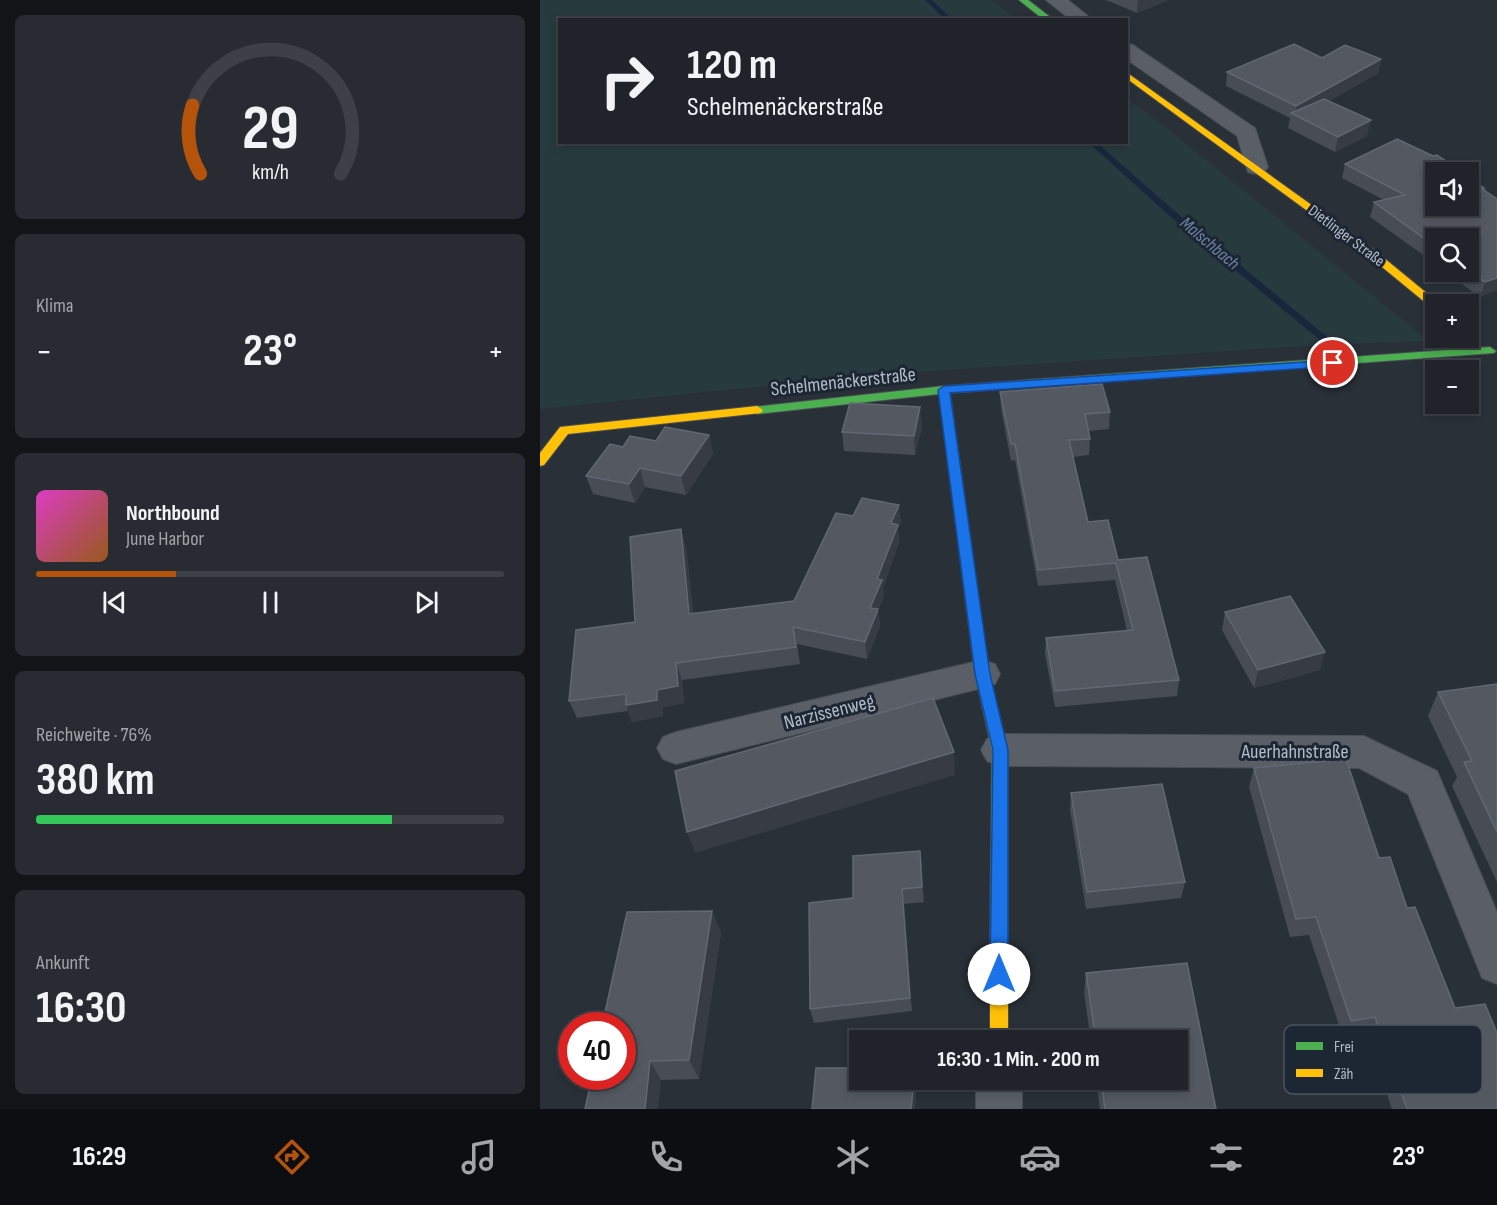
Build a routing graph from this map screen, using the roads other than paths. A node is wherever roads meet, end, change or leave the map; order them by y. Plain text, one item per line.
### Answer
1 (1023, 0) edge
2 (1056, 0) edge
3 (1047, 18) edge
4 (1081, 18) edge
5 (1128, 50) edge
6 (1128, 75) edge
7 (1256, 167) junction
8 (1425, 297) edge
9 (1479, 343) edge
10 (1493, 355) edge
11 (944, 390) junction
12 (540, 462) edge
13 (982, 674) junction
14 (676, 748) dead end
15 (1000, 750) junction
16 (1497, 963) edge
17 (999, 1030) edge
18 (999, 1090) edge
19 (999, 1109) edge

1 - 3 street
2 - 4 street
5 - 7 street
6 - 7 street, Dietlinger Straße
7 - 8 street, Dietlinger Straße
9 - 10 street
10 - 11 street, Schelmenäckerstraße
11 - 12 street, Schelmenäckerstraße
11 - 13 street
13 - 14 street, Narzissenweg
13 - 15 street
15 - 16 street, Auerhahnstraße
15 - 17 street
18 - 19 street

